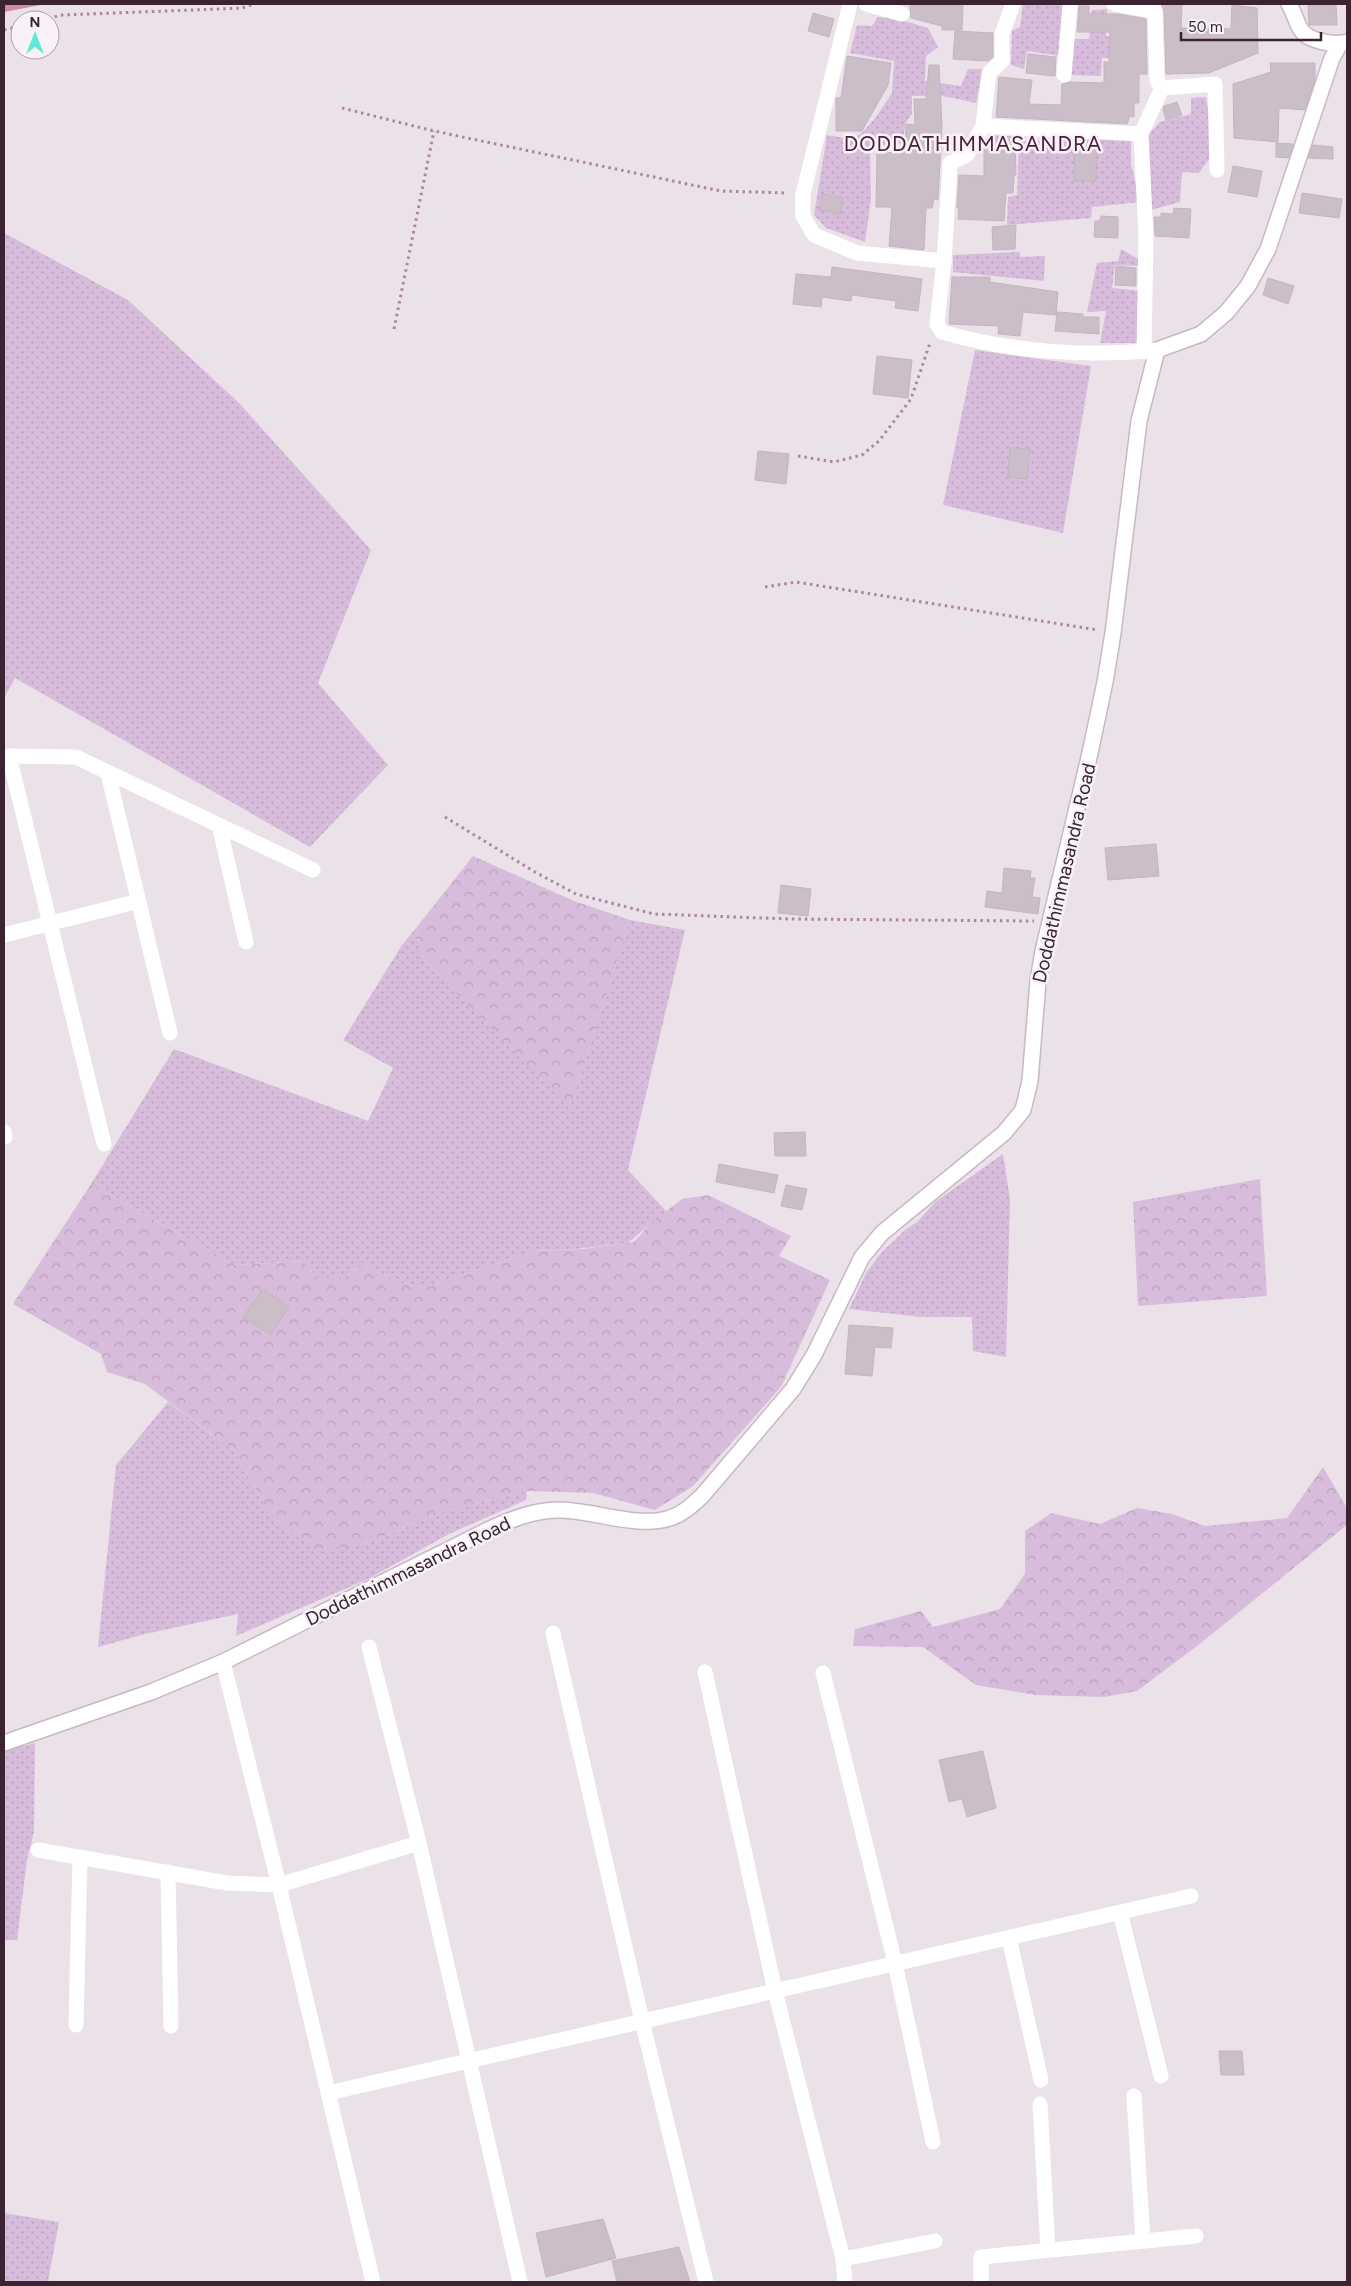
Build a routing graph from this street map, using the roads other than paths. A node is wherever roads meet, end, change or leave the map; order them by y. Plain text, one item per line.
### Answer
1 (850, 4) edge
2 (866, 4) edge
3 (1013, 4) edge
4 (1070, 4) edge
5 (1114, 4) edge
6 (1289, 4) edge
7 (902, 14) dead end
8 (1344, 43) edge
9 (1064, 75) dead end
10 (1162, 88) junction
11 (982, 126) junction
12 (1141, 134) junction
13 (1217, 170) dead end
14 (944, 261) junction
15 (1151, 351) junction
16 (108, 773) junction
17 (219, 825) junction
18 (313, 870) dead end
19 (139, 902) junction
20 (50, 923) junction
21 (4, 934) edge
22 (246, 942) dead end
23 (170, 1033) dead end
24 (104, 1144) dead end
25 (553, 1633) dead end
26 (369, 1647) dead end
27 (223, 1662) junction
28 (705, 1672) dead end
29 (823, 1673) dead end
30 (4, 1743) edge
31 (419, 1843) junction
32 (38, 1850) dead end
33 (80, 1858) junction
34 (168, 1872) junction
35 (279, 1885) junction
36 (1191, 1896) dead end
37 (1120, 1912) junction
38 (1009, 1938) junction
39 (895, 1963) junction
40 (775, 1991) junction
41 (642, 2021) junction
42 (76, 2025) dead end
43 (171, 2026) dead end
44 (470, 2060) junction
45 (1161, 2076) dead end
46 (1041, 2080) dead end
47 (328, 2093) junction
48 (1134, 2096) dead end
49 (1040, 2104) dead end
50 (933, 2142) dead end
51 (1196, 2236) dead end
52 (935, 2241) dead end
53 (1143, 2241) junction
54 (1048, 2250) junction
55 (843, 2259) junction
56 (373, 2282) edge
57 (520, 2282) edge
58 (706, 2282) edge
59 (845, 2282) edge
60 (981, 2282) edge

1 - 14 street
2 - 7 street
3 - 11 street
4 - 9 street
5 - 10 street
6 - 8 street
8 - 15 street
10 - 12 street
10 - 13 street
11 - 12 street
11 - 14 street
12 - 15 street, Doddathimmasandra Road
14 - 15 street
15 - 27 street, Doddathimmasandra Road
16 - 17 street
16 - 19 street
16 - 20 street
17 - 18 street
17 - 22 street
19 - 20 street
19 - 23 street
20 - 21 street
20 - 24 street
25 - 41 street
26 - 31 street
27 - 30 street, Doddathimmasandra Road
27 - 35 street
28 - 40 street
29 - 39 street
31 - 35 street
31 - 44 street
32 - 33 street
33 - 34 street
33 - 42 street
34 - 35 street
34 - 43 street
35 - 47 street
36 - 37 street
37 - 38 street
37 - 45 street
38 - 39 street
38 - 46 street
39 - 40 street
39 - 50 street
40 - 41 street
40 - 55 street
41 - 44 street
41 - 58 street
44 - 47 street
44 - 57 street
47 - 56 street
48 - 53 street
49 - 54 street
51 - 53 street
52 - 55 street
53 - 54 street
54 - 60 street
55 - 59 street

